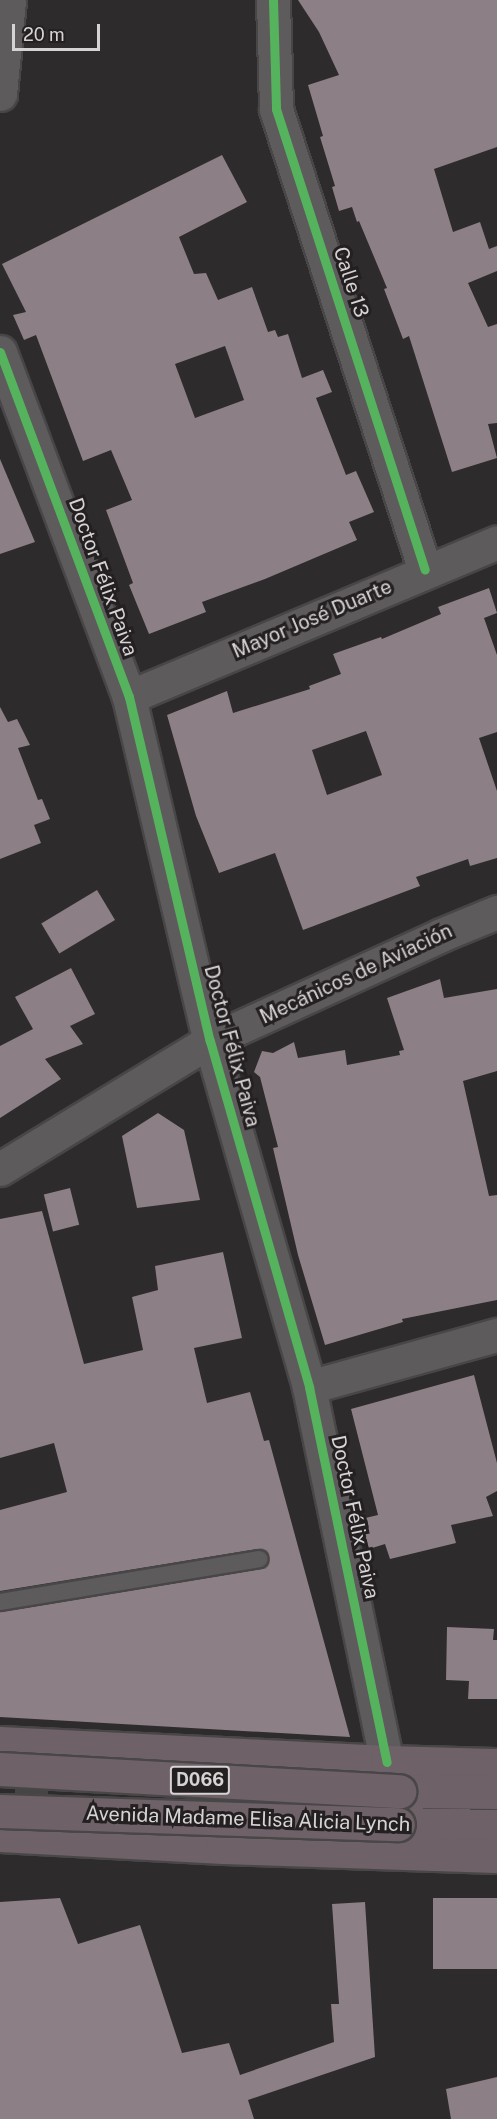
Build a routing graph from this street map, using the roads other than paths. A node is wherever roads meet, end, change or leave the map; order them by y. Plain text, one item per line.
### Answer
1 (9, 0) edge
2 (273, 0) edge
3 (0, 94) edge
4 (0, 352) edge
5 (497, 542) edge
6 (425, 570) junction
7 (129, 697) junction
8 (497, 912) edge
9 (210, 1041) junction
10 (0, 1169) edge
11 (497, 1335) edge
12 (309, 1387) junction
13 (259, 1559) dead end
14 (0, 1602) edge
15 (0, 1743) edge
16 (497, 1765) edge
17 (0, 1769) edge
18 (393, 1776) junction
19 (497, 1792) edge
20 (0, 1810) edge
21 (497, 1826) edge
22 (0, 1835) edge
23 (497, 1856) edge

1 - 3 street
2 - 6 street, Calle 13
4 - 7 street, Doctor Félix Paiva
5 - 6 street, Mayor José Duarte
6 - 7 street, Mayor José Duarte
7 - 9 street, Doctor Félix Paiva
8 - 9 street, Mecánicos de Aviación
9 - 10 street, Mecánicos de Aviación
9 - 12 street, Doctor Félix Paiva
11 - 12 street
12 - 18 street, Doctor Félix Paiva
13 - 14 lane
15 - 18 highway
16 - 18 highway
17 - 18 highway, Avenida Madame Elisa Alicia Lynch / D066, bridge
18 - 19 highway, Avenida Madame Elisa Alicia Lynch / D066
20 - 21 highway, Avenida Madame Elisa Alicia Lynch / D066, bridge
22 - 23 highway

